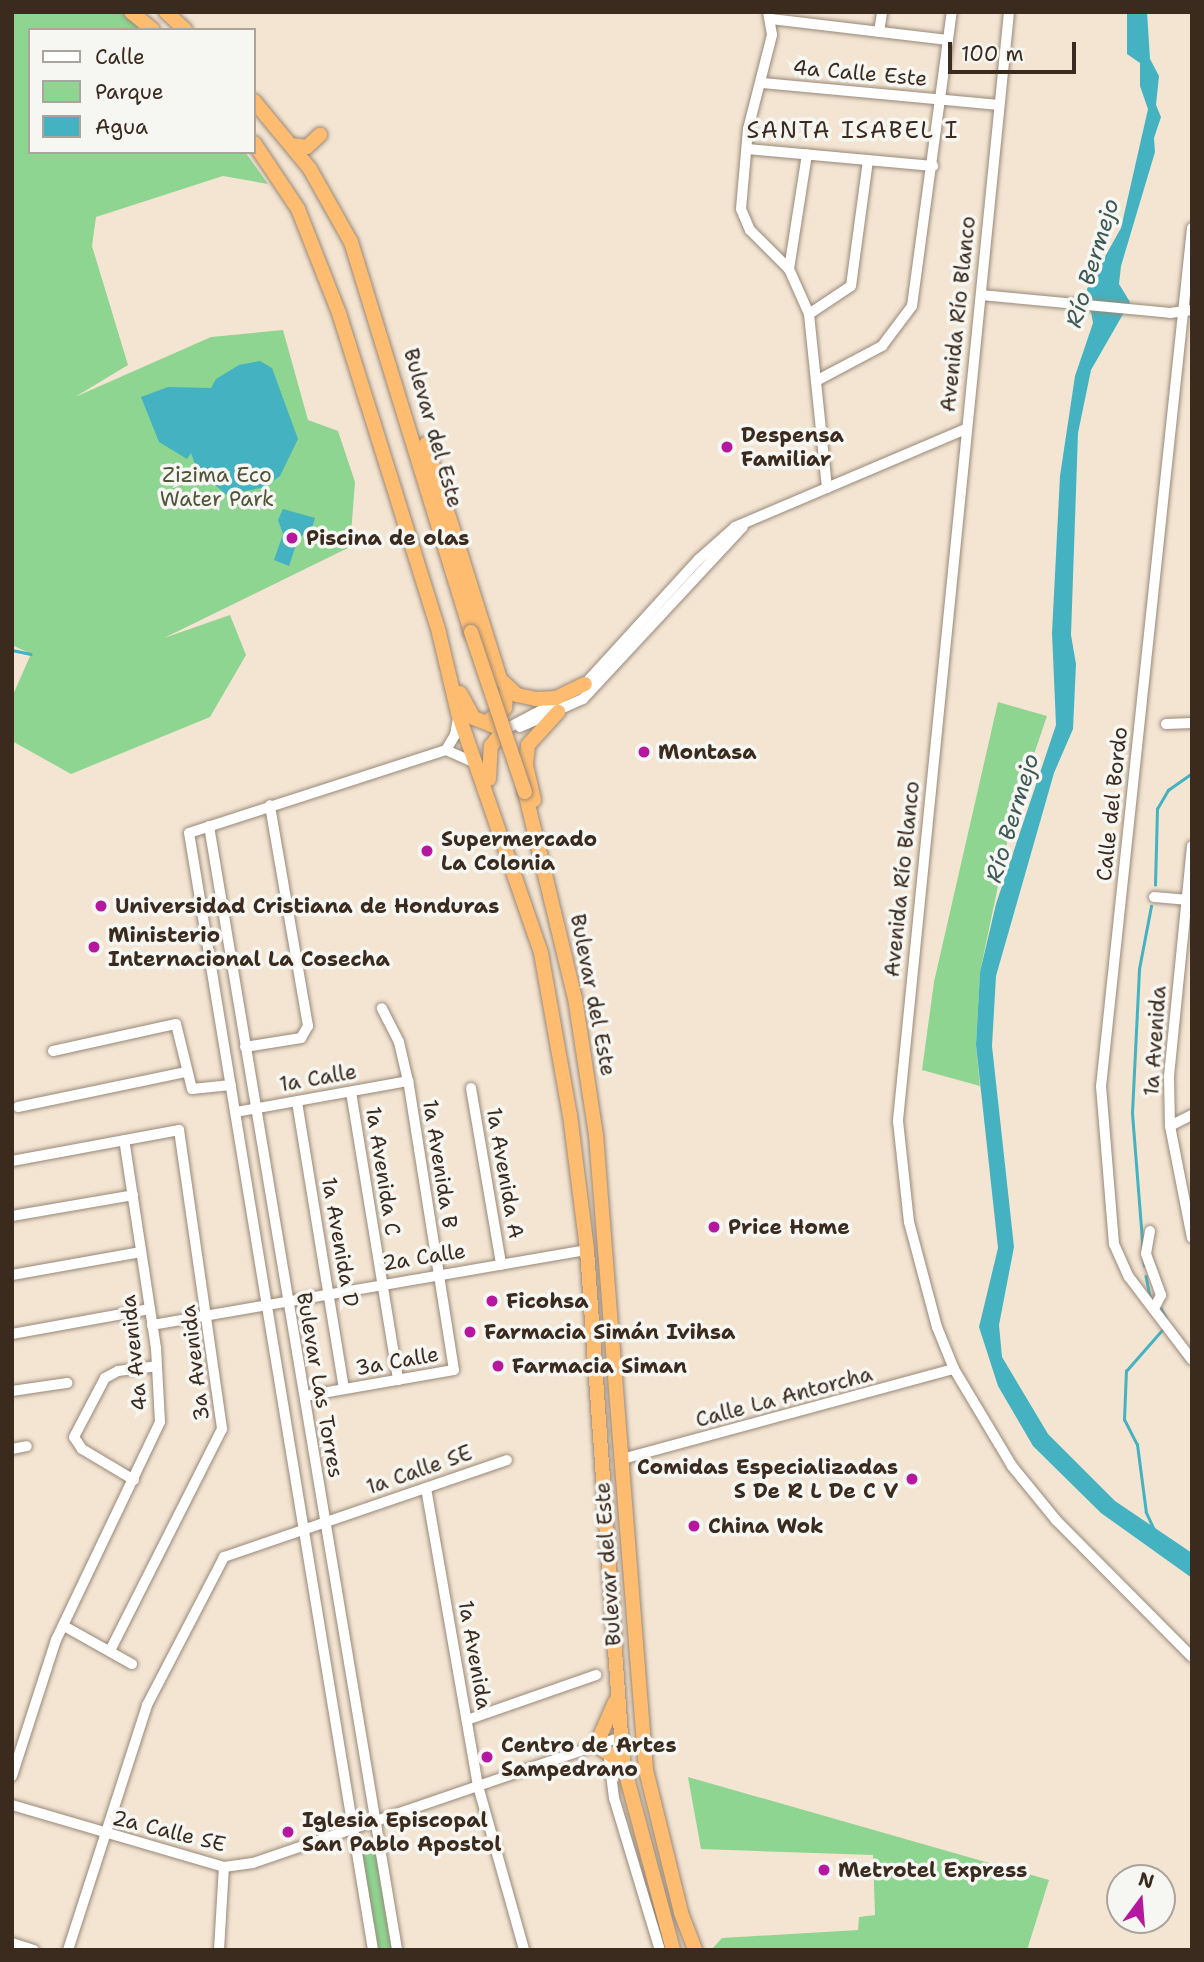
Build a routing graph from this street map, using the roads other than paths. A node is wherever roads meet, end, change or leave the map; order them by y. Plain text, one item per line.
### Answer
1 (131, 12) edge
2 (166, 12) edge
3 (824, 12) edge
4 (882, 12) edge
5 (952, 12) edge
6 (1009, 12) edge
7 (770, 15) edge
8 (823, 24) junction
9 (151, 28) edge
10 (183, 28) edge
11 (879, 32) junction
12 (948, 40) junction
13 (762, 83) junction
14 (943, 100) junction
15 (256, 103) edge
16 (997, 105) junction
17 (320, 135) dead end
18 (291, 145) junction
19 (256, 146) edge
20 (747, 149) junction
21 (807, 154) junction
22 (868, 160) junction
23 (933, 166) junction
24 (1192, 228) edge
25 (789, 269) junction
26 (981, 295) junction
27 (1187, 310) edge
28 (809, 314) junction
29 (382, 332) junction
30 (816, 382) junction
31 (966, 429) junction
32 (827, 488) junction
33 (743, 527) junction
34 (439, 633) junction
35 (584, 684) junction
36 (507, 687) junction
37 (558, 712) junction
38 (458, 713) junction
39 (474, 718) junction
40 (1192, 723) edge
41 (1166, 724) dead end
42 (504, 730) junction
43 (446, 750) junction
44 (479, 766) junction
45 (270, 805) junction
46 (209, 826) junction
47 (1192, 846) edge
48 (1154, 897) dead end
49 (1190, 900) edge
50 (533, 928) junction
51 (382, 1008) dead end
52 (245, 1047) junction
53 (53, 1051) dead end
54 (186, 1072) junction
55 (408, 1081) junction
56 (231, 1085) junction
57 (471, 1088) dead end
58 (351, 1092) junction
59 (297, 1102) junction
60 (19, 1107) dead end
61 (255, 1109) junction
62 (236, 1112) junction
63 (1192, 1115) edge
64 (1170, 1126) junction
65 (596, 1135) junction
66 (124, 1140) junction
67 (12, 1161) edge
68 (133, 1195) junction
69 (12, 1216) edge
70 (1150, 1231) dead end
71 (1192, 1237) edge
72 (587, 1250) junction
73 (141, 1252) junction
74 (502, 1264) junction
75 (12, 1275) edge
76 (438, 1275) junction
77 (382, 1284) junction
78 (329, 1292) junction
79 (286, 1300) junction
80 (268, 1303) junction
81 (1155, 1307) junction
82 (149, 1309) junction
83 (209, 1314) junction
84 (152, 1325) junction
85 (12, 1334) edge
86 (1192, 1360) edge
87 (157, 1366) junction
88 (454, 1370) joint
89 (954, 1370) junction
90 (398, 1380) junction
91 (66, 1383) dead end
92 (344, 1389) junction
93 (12, 1391) edge
94 (305, 1396) junction
95 (26, 1446) dead end
96 (12, 1449) edge
97 (622, 1459) junction
98 (507, 1460) dead end
99 (134, 1480) junction
100 (426, 1488) junction
101 (324, 1522) junction
102 (304, 1529) junction
103 (64, 1626) junction
104 (110, 1651) junction
105 (1192, 1657) edge
106 (132, 1664) dead end
107 (596, 1675) dead end
108 (617, 1694) junction
109 (467, 1720) junction
110 (621, 1737) junction
111 (602, 1748) junction
112 (623, 1763) junction
113 (12, 1776) edge
114 (478, 1786) junction
115 (12, 1805) edge
116 (375, 1821) junction
117 (354, 1829) junction
118 (106, 1835) junction
119 (224, 1867) junction
120 (12, 1942) edge
121 (34, 1950) edge
122 (68, 1950) edge
123 (219, 1950) edge
124 (373, 1950) edge
125 (397, 1950) edge
126 (524, 1950) edge
127 (660, 1950) edge
128 (673, 1950) edge
129 (695, 1950) edge

1 - 9 highway
2 - 10 highway
3 - 8 street
4 - 11 street
5 - 12 street
6 - 16 street, Avenida Río Blanco
7 - 8 street
7 - 13 street
8 - 11 street
11 - 12 street
12 - 14 street
13 - 14 street, 4a Calle Este
13 - 20 street
14 - 16 street, 4a Calle Este
14 - 23 street
15 - 18 highway, Bulevar del Este
16 - 26 street, Avenida Río Blanco
17 - 18 highway
18 - 29 highway, Bulevar del Este
19 - 34 highway, Bulevar del Este
20 - 21 street
20 - 25 street
21 - 22 street
21 - 25 street
22 - 23 street
22 - 28 street
23 - 30 street
24 - 27 street, Calle del Bordo
25 - 28 street
26 - 27 street
26 - 31 street, Avenida Río Blanco
27 - 81 street, Calle del Bordo
28 - 30 street
29 - 36 highway
29 - 65 highway, Bulevar del Este, bridge
30 - 32 street
31 - 32 street
31 - 89 street, Avenida Río Blanco
32 - 33 street
33 - 35 street
33 - 37 street
34 - 38 highway, Bulevar del Este
34 - 39 highway
35 - 36 highway
35 - 42 street
36 - 39 highway
37 - 42 street
37 - 65 highway
38 - 43 street
38 - 44 highway, Bulevar del Este
39 - 42 highway
40 - 41 street
42 - 50 highway
43 - 44 street
43 - 45 street
44 - 50 highway, Bulevar del Este
45 - 46 street
45 - 52 street
46 - 52 street, Bulevar Las Torres
46 - 56 street, Bulevar Las Torres
47 - 49 street, 1a Avenida
48 - 49 street
49 - 64 street, 1a Avenida
50 - 72 highway, Bulevar del Este
51 - 55 street, 1a Avenida B
52 - 61 street, Bulevar Las Torres
53 - 54 street
54 - 56 street
54 - 60 street
55 - 58 street, 1a Calle
55 - 76 street, 1a Avenida B
56 - 62 street, Bulevar Las Torres
57 - 74 street, 1a Avenida A
58 - 59 street, 1a Calle
58 - 77 street, 1a Avenida C
59 - 61 street, 1a Calle
59 - 78 street, 1a Avenida D
61 - 62 street, 1a Calle
61 - 79 street, Bulevar Las Torres
62 - 80 street, Bulevar Las Torres
63 - 64 street
64 - 71 street, 1a Avenida
65 - 97 highway, Bulevar del Este
66 - 67 street
66 - 68 street, 4a Avenida
66 - 83 street, 3a Avenida
68 - 69 street
68 - 73 street, 4a Avenida
70 - 81 street
72 - 74 street, 2a Calle
72 - 108 highway, Bulevar del Este
73 - 75 street
73 - 82 street, 4a Avenida
74 - 76 street, 2a Calle
76 - 77 street, 2a Calle
76 - 88 street, 1a Avenida B
77 - 78 street, 2a Calle
77 - 90 street, 1a Avenida C
78 - 79 street, 2a Calle
78 - 92 street, 1a Avenida D
79 - 80 street, 2a Calle
79 - 94 street, Bulevar Las Torres
80 - 83 street, 2a Calle
80 - 102 street, Bulevar Las Torres
81 - 86 street, Calle del Bordo
82 - 84 street, 4a Avenida
82 - 85 street
83 - 84 street, 2a Calle
83 - 104 street, 3a Avenida
84 - 87 street, 4a Avenida
87 - 99 street, 4a Avenida
87 - 99 street
88 - 90 street, 3a Calle
89 - 97 street, Calle La Antorcha
89 - 105 street, Avenida Río Blanco
90 - 92 street, 3a Calle
91 - 93 street
92 - 94 street, 3a Calle
94 - 101 street, Bulevar Las Torres
95 - 96 street
97 - 129 highway, Bulevar del Este
98 - 100 street, 1a Calle SE
99 - 103 street, 4a Avenida
100 - 101 street, 1a Calle SE
100 - 109 street, 1a Avenida
101 - 102 street, 1a Calle SE
101 - 116 street, Bulevar Las Torres
102 - 117 street, Bulevar Las Torres
102 - 118 street, 1a Calle SE
103 - 104 street
103 - 113 street, 4a Avenida
104 - 106 street
107 - 109 street
108 - 110 highway, Bulevar del Este
108 - 111 highway
109 - 114 street, 1a Avenida
110 - 111 street, 2a Calle SE
110 - 112 highway, Bulevar del Este
111 - 112 highway
111 - 114 street, 2a Calle SE
111 - 127 street
112 - 128 highway, Bulevar del Este
114 - 116 street, 2a Calle SE
114 - 126 street, 1a Avenida
115 - 118 street, 2a Calle SE
116 - 117 street, 2a Calle SE
116 - 125 street, Bulevar Las Torres
117 - 119 street, 2a Calle SE
117 - 124 street, Bulevar Las Torres
118 - 119 street, 2a Calle SE
118 - 122 street
119 - 123 street
120 - 121 street

